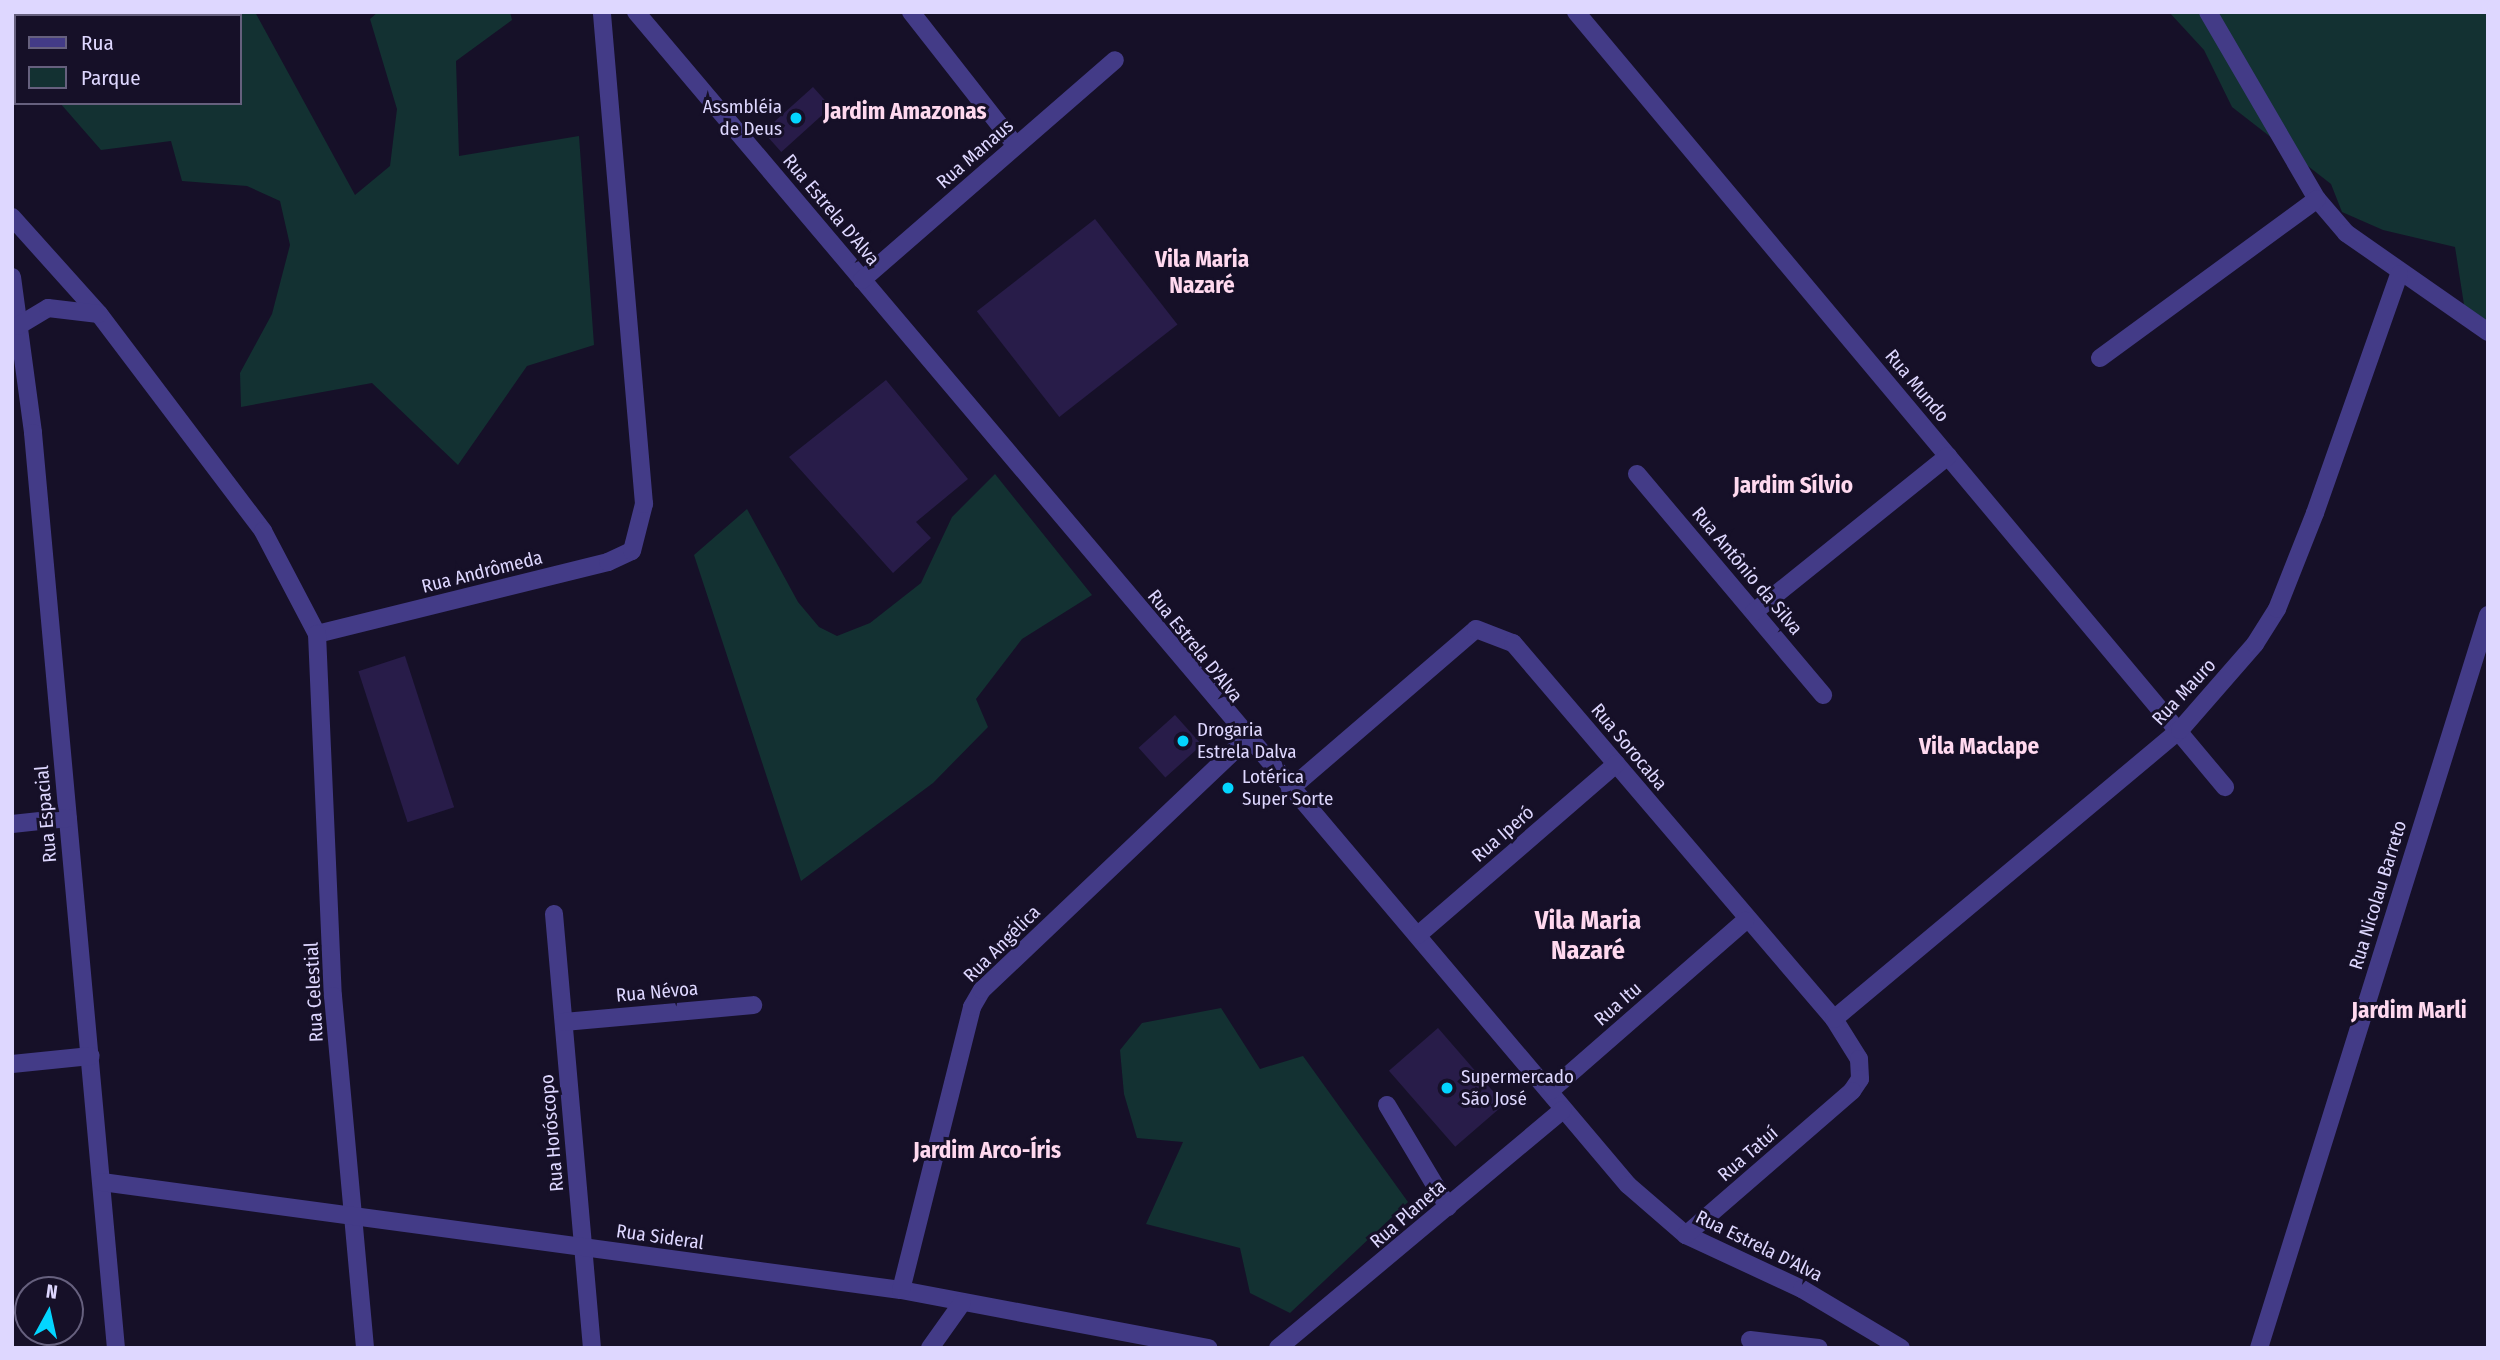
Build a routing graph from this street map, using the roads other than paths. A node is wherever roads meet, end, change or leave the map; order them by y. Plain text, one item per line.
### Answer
1 (602, 12) edge
2 (636, 12) edge
3 (911, 12) edge
4 (1576, 12) edge
5 (2208, 12) edge
6 (1115, 60) dead end
7 (1016, 146) junction
8 (2317, 199) junction
9 (12, 217) edge
10 (2399, 274) junction
11 (12, 277) edge
12 (862, 280) junction
13 (99, 314) junction
14 (18, 326) junction
15 (2488, 332) edge
16 (2100, 358) dead end
17 (1948, 456) junction
18 (1637, 474) dead end
19 (1754, 612) junction
20 (2488, 615) edge
21 (317, 634) junction
22 (1823, 695) dead end
23 (2180, 730) junction
24 (1245, 740) junction
25 (1616, 764) junction
26 (2225, 787) dead end
27 (1290, 789) junction
28 (68, 818) junction
29 (12, 824) edge
30 (554, 915) dead end
31 (1745, 921) junction
32 (1418, 935) junction
33 (753, 1005) dead end
34 (1834, 1019) junction
35 (564, 1022) junction
36 (90, 1056) junction
37 (12, 1063) edge
38 (1550, 1091) junction
39 (1838, 1103) joint
40 (1387, 1105) dead end
41 (1563, 1110) junction
42 (102, 1182) junction
43 (1448, 1207) junction
44 (353, 1216) junction
45 (1686, 1236) junction
46 (583, 1248) junction
47 (901, 1290) junction
48 (962, 1303) junction
49 (1750, 1340) dead end
50 (116, 1348) edge
51 (365, 1348) edge
52 (592, 1348) edge
53 (930, 1348) edge
54 (1209, 1348) edge
55 (1278, 1348) edge
56 (1819, 1348) edge
57 (1901, 1348) edge
58 (2259, 1348) edge

1 - 21 street, Rua Andrômeda
2 - 12 street, Rua Estrela D'Alva
3 - 7 street
4 - 17 street, Rua Mundo
5 - 8 street
6 - 7 street, Rua Manaus
7 - 12 street, Rua Manaus
8 - 10 street
8 - 16 street
9 - 13 street
10 - 15 street
10 - 23 street, Rua Mauro
11 - 14 street, Rua Espacial
12 - 24 street, Rua Estrela D'Alva
13 - 14 street
13 - 21 street
14 - 28 street, Rua Espacial
17 - 19 street
17 - 23 street, Rua Mundo
18 - 19 street, Rua Antônio da Silva
19 - 22 street, Rua Antônio da Silva
20 - 58 street, Rua Nicolau Barreto
21 - 44 street, Rua Celestial
23 - 26 street, Rua Mundo
23 - 34 street, Rua Mauro
24 - 27 street, Rua Estrela D'Alva
24 - 47 street, Rua Angélica
25 - 27 street, Rua Sorocaba
25 - 31 street, Rua Sorocaba
25 - 32 street, Rua Iperó
27 - 32 street, Rua Estrela D'Alva
28 - 29 street
28 - 36 street, Rua Espacial
30 - 35 street, Rua Horóscopo
31 - 34 street, Rua Sorocaba
31 - 38 street, Rua Itu
32 - 38 street, Rua Estrela D'Alva
33 - 35 street, Rua Névoa
34 - 39 street, Rua Sorocaba
35 - 46 street, Rua Horóscopo
36 - 37 street
36 - 42 street, Rua Espacial
38 - 41 street, Rua Estrela D'Alva
39 - 45 street, Rua Tatuí
40 - 43 street
41 - 43 street, Rua Planeta
41 - 45 street, Rua Estrela D'Alva
42 - 44 street, Rua Sideral
42 - 50 street, Rua Espacial
43 - 55 street, Rua Planeta
44 - 46 street, Rua Sideral
44 - 51 street, Rua Celestial
45 - 57 street, Rua Estrela D'Alva
46 - 47 street, Rua Sideral
46 - 52 street, Rua Horóscopo
47 - 48 street, Rua Sideral
48 - 53 street
48 - 54 street, Rua Sideral
49 - 56 street

